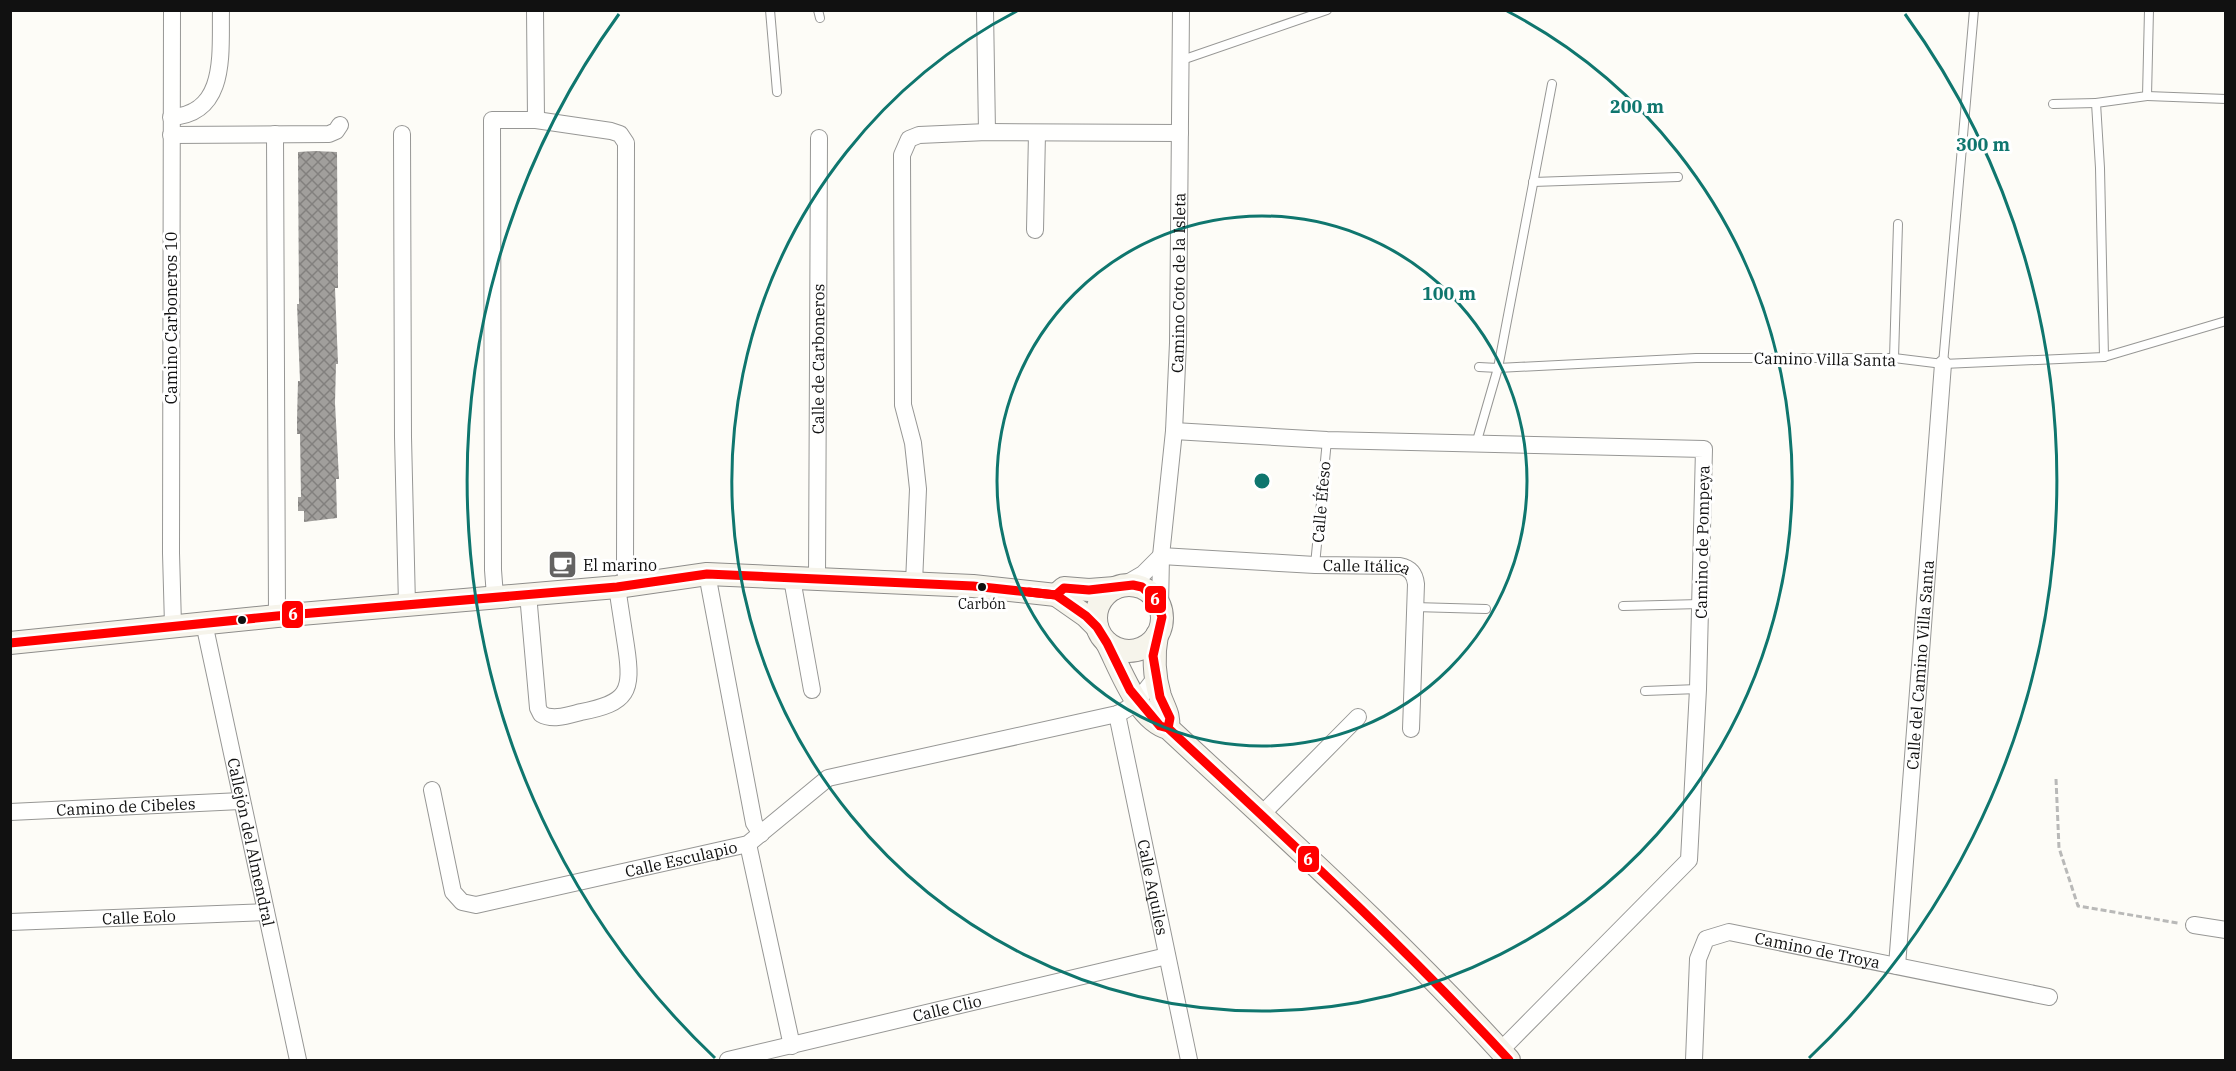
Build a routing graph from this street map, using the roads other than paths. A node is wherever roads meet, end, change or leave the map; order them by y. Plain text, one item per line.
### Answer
1 (172, 10) edge
2 (221, 10) edge
3 (535, 10) edge
4 (770, 10) edge
5 (984, 10) edge
6 (1181, 10) edge
7 (1327, 10) edge
8 (1974, 10) edge
9 (2150, 10) edge
10 (1182, 60) junction
11 (1552, 84) dead end
12 (777, 92) dead end
13 (2146, 96) junction
14 (2226, 99) edge
15 (2096, 103) junction
16 (2053, 104) dead end
17 (536, 114) junction
18 (171, 117) junction
19 (340, 125) dead end
20 (987, 132) junction
21 (1036, 133) junction
22 (1180, 133) junction
23 (275, 134) junction
24 (402, 134) dead end
25 (171, 135) junction
26 (819, 138) dead end
27 (1678, 177) dead end
28 (1533, 182) junction
29 (1898, 224) dead end
30 (1035, 230) dead end
31 (2226, 321) edge
32 (2104, 357) junction
33 (1894, 358) junction
34 (1943, 364) junction
35 (1479, 368) dead end
36 (1497, 368) junction
37 (1174, 430) junction
38 (1327, 440) junction
39 (1476, 444) junction
40 (1161, 556) junction
41 (1315, 565) junction
42 (707, 574) junction
43 (792, 579) junction
44 (817, 579) junction
45 (914, 583) junction
46 (623, 586) junction
47 (1119, 586) junction
48 (528, 594) junction
49 (1056, 595) junction
50 (495, 596) junction
51 (1700, 604) junction
52 (407, 605) junction
53 (1623, 606) dead end
54 (1414, 607) junction
55 (1160, 608) junction
56 (1486, 609) dead end
57 (276, 616) junction
58 (204, 623) junction
59 (173, 626) junction
60 (1102, 635) junction
61 (1156, 635) junction
62 (10, 643) edge
63 (1156, 677) junction
64 (1698, 689) junction
65 (812, 690) dead end
66 (1645, 690) dead end
67 (1137, 700) junction
68 (1117, 714) junction
69 (1358, 717) dead end
70 (1168, 728) junction
71 (1411, 729) dead end
72 (432, 790) dead end
73 (241, 801) junction
74 (10, 812) edge
75 (1262, 814) junction
76 (754, 839) junction
77 (266, 912) junction
78 (10, 922) edge
79 (2194, 925) road end
80 (2226, 930) edge
81 (1167, 956) junction
82 (1897, 966) junction
83 (2049, 997) dead end
84 (792, 1046) junction
85 (1504, 1056) edge
86 (298, 1060) edge
87 (728, 1060) edge
88 (1189, 1060) edge
89 (1694, 1060) edge

1 - 18 street, Camino Carboneros 10
2 - 18 street
3 - 17 street
4 - 12 lane
5 - 20 street
6 - 10 street, Camino Coto de la Isleta
7 - 10 lane
8 - 34 lane
9 - 13 lane
10 - 22 street, Camino Coto de la Isleta
11 - 28 lane
13 - 14 lane
13 - 15 lane
15 - 16 lane
15 - 32 lane
17 - 46 street
17 - 50 street
18 - 25 street, Camino Carboneros 10
19 - 23 street
20 - 21 street
20 - 45 street
21 - 22 street
21 - 30 street
22 - 37 street, Camino Coto de la Isleta
23 - 25 street
23 - 57 street
24 - 52 street
25 - 59 street, Camino Carboneros 10
26 - 44 street, Calle de Carboneros
27 - 28 lane
28 - 36 lane
29 - 33 lane
31 - 32 lane, Camino Villa Santa
32 - 34 lane, Camino Villa Santa
33 - 34 lane, Camino Villa Santa
33 - 36 lane, Camino Villa Santa
34 - 82 street, Calle del Camino Villa Santa
35 - 36 lane, Camino Villa Santa
36 - 39 lane
37 - 38 street, Camino de Pompeya
37 - 40 street, Camino Coto de la Isleta
38 - 39 street, Camino de Pompeya
38 - 41 lane, Calle Éfeso
39 - 51 street, Camino de Pompeya
40 - 41 street, Calle Itálica
40 - 47 street
40 - 55 street, Camino Coto de la Isleta
41 - 54 street, Calle Itálica
42 - 43 street
42 - 46 street
42 - 76 street
43 - 44 street
43 - 65 street
44 - 45 street
45 - 49 street
46 - 48 street
46 - 48 street
47 - 49 street
47 - 55 street
47 - 60 street
48 - 50 street
49 - 60 street
50 - 52 street
51 - 53 lane
51 - 64 street, Camino de Pompeya
52 - 57 street
54 - 56 lane
54 - 71 street, Calle Itálica
55 - 61 street
57 - 58 street
58 - 59 street
58 - 73 street, Callejón del Almendral
59 - 62 street
60 - 61 street
60 - 67 street
61 - 63 street
63 - 67 street, Calle Esculapio
63 - 70 street
64 - 66 lane
64 - 85 street, Camino de Pompeya
67 - 68 street, Calle Esculapio
67 - 70 street
68 - 76 street, Calle Esculapio
68 - 81 street, Calle Aquiles
69 - 75 street
70 - 75 street
72 - 76 street, Calle Esculapio
73 - 74 street, Camino de Cibeles
73 - 77 street, Callejón del Almendral
75 - 85 street
76 - 84 street
77 - 78 street, Calle Eolo
77 - 86 street, Callejón del Almendral
79 - 80 street
81 - 84 street, Calle Clio
81 - 88 street, Calle Aquiles
82 - 83 street, Camino de Troya
82 - 89 street, Camino de Troya
84 - 87 street, Calle Clio

